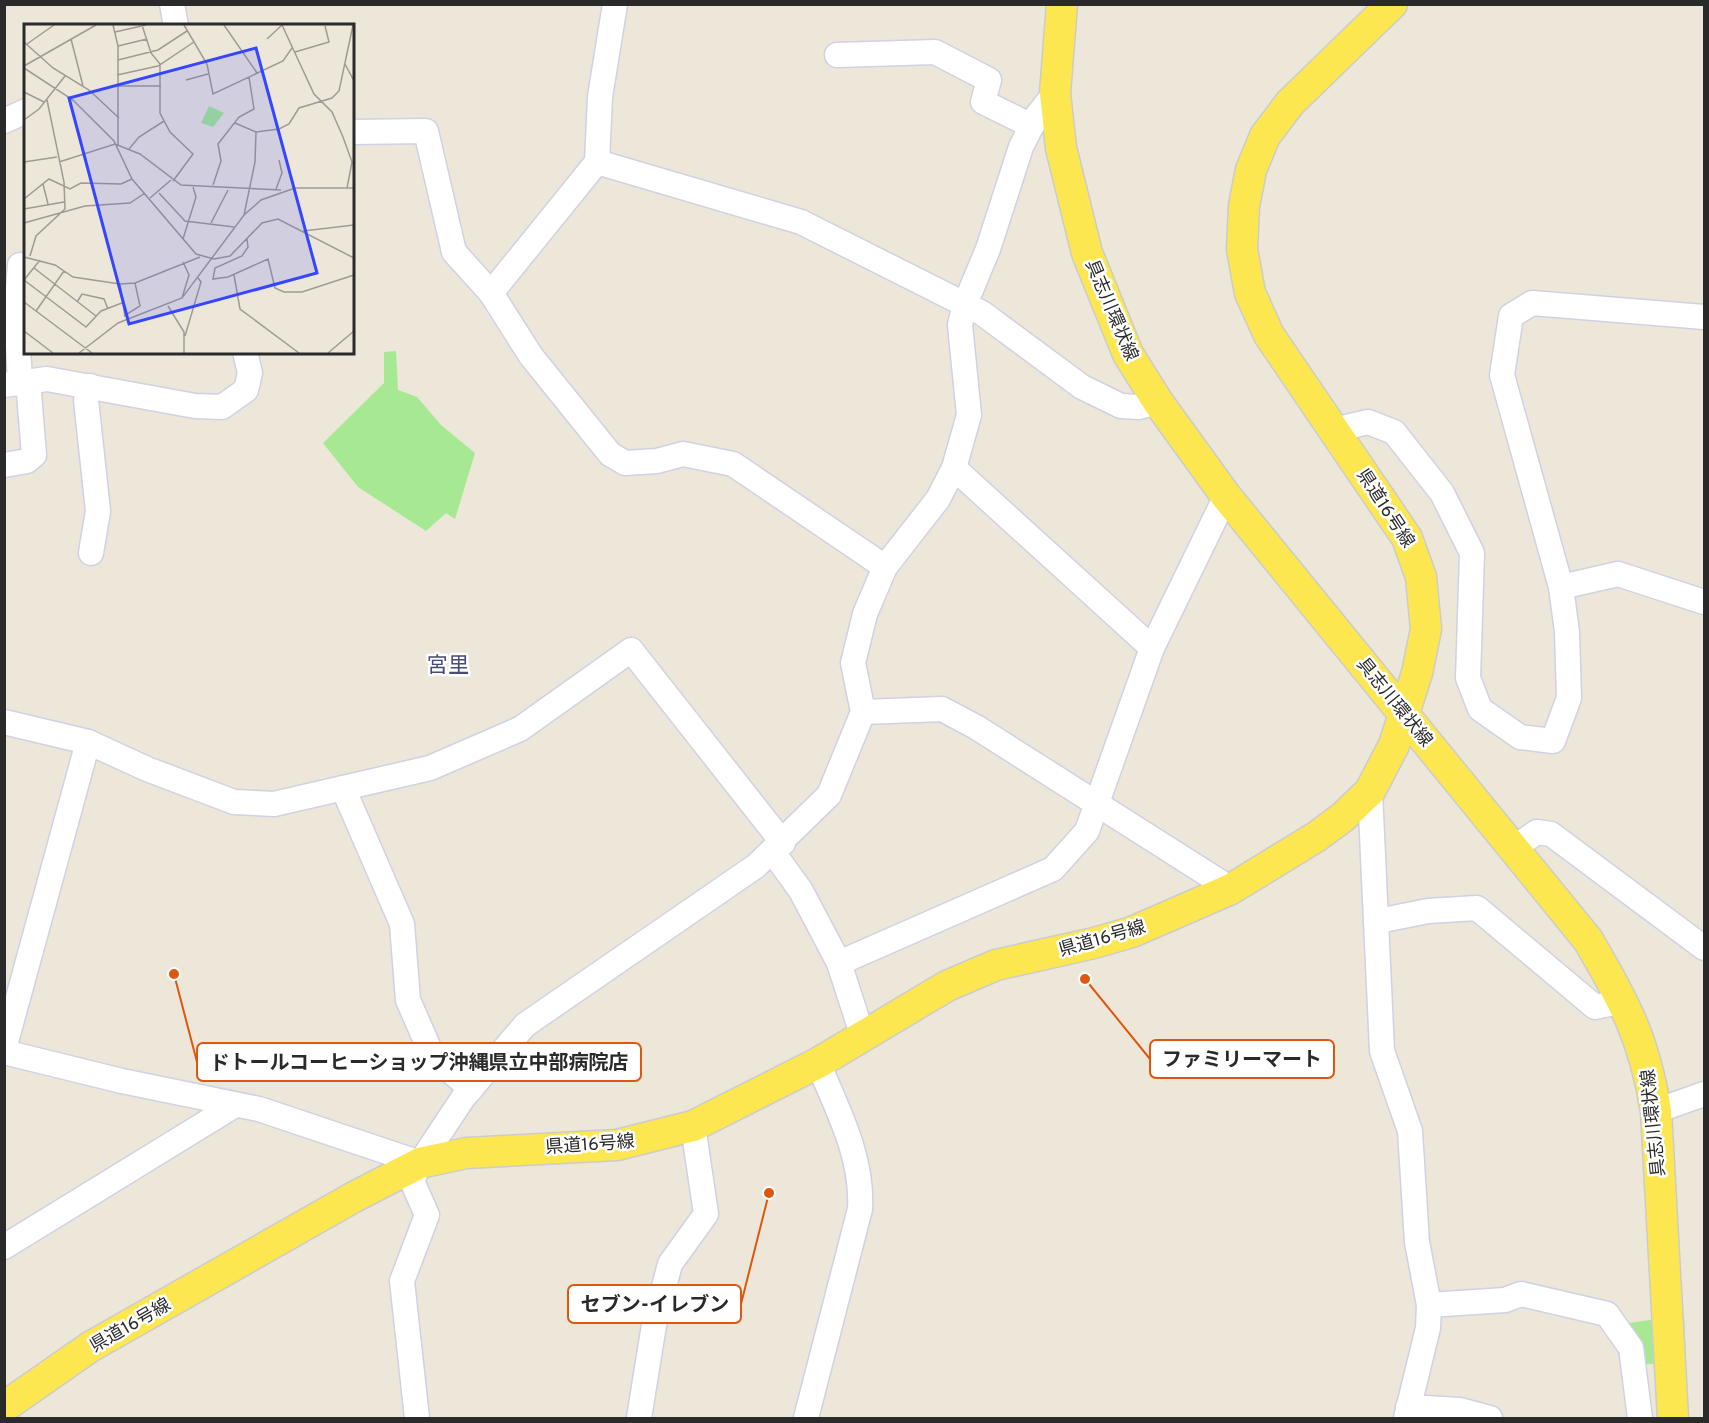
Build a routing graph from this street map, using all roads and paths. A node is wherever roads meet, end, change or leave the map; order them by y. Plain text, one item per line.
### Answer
1 (172, 4) edge
2 (615, 4) edge
3 (1062, 4) edge
4 (1384, 8) edge
5 (176, 24) edge
6 (837, 55) dead end
7 (1054, 93) junction
8 (24, 112) edge
9 (4, 121) edge
10 (1032, 126) junction
11 (354, 132) edge
12 (597, 162) junction
13 (20, 265) dead end
14 (491, 293) junction
15 (965, 304) junction
16 (1704, 316) edge
17 (245, 354) edge
18 (17, 382) edge
19 (90, 386) junction
20 (1158, 402) junction
21 (1334, 430) junction
22 (4, 465) edge
23 (954, 468) junction
24 (1226, 496) junction
25 (91, 553) dead end
26 (885, 567) junction
27 (1561, 587) junction
28 (1704, 602) edge
29 (1152, 648) junction
30 (863, 712) junction
31 (1405, 716) junction
32 (4, 722) edge
33 (88, 742) junction
34 (343, 788) junction
35 (1370, 791) junction
36 (1097, 803) junction
37 (778, 847) junction
38 (1515, 847) junction
39 (1231, 889) junction
40 (1378, 921) junction
41 (1704, 948) edge
42 (839, 963) junction
43 (1624, 1001) junction
44 (862, 1034) junction
45 (4, 1050) edge
46 (818, 1063) junction
47 (471, 1089) junction
48 (1704, 1094) edge
49 (235, 1106) junction
50 (1656, 1111) junction
51 (693, 1126) junction
52 (420, 1163) junction
53 (4, 1247) edge
54 (1428, 1305) junction
55 (4, 1407) edge
56 (1407, 1413) edge
57 (417, 1419) edge
58 (639, 1419) edge
59 (806, 1419) edge
60 (1490, 1419) edge
61 (1640, 1419) edge
62 (1673, 1419) edge

1 - 5 street
2 - 12 street
3 - 7 main road, 具志川環状線
4 - 21 main road, 県道16号線
6 - 10 street
7 - 10 street
7 - 20 main road, 具志川環状線
8 - 9 street
10 - 15 street
11 - 14 street
12 - 14 street
12 - 15 street
13 - 18 street
14 - 26 street
15 - 20 street
15 - 23 street
16 - 27 street
17 - 19 street
18 - 19 street
18 - 22 street
19 - 25 street
20 - 24 main road, 具志川環状線
21 - 27 street
21 - 31 main road, 県道16号線
23 - 26 street
23 - 29 street
24 - 29 street
24 - 31 main road, 具志川環状線
26 - 30 street
27 - 28 street
29 - 36 street
30 - 36 street
30 - 37 street
31 - 35 main road, 県道16号線
31 - 38 main road, 具志川環状線
32 - 33 street
33 - 34 street
33 - 45 street
34 - 37 street
34 - 47 street
35 - 39 main road, 県道16号線
35 - 40 street
36 - 39 street
36 - 42 street
37 - 42 street
37 - 47 street
38 - 41 street
38 - 43 main road, 具志川環状線
39 - 44 main road, 県道16号線
40 - 43 street
40 - 54 street
42 - 44 street
43 - 50 main road, 具志川環状線
44 - 46 main road, 県道16号線
45 - 49 street
46 - 51 main road, 県道16号線
46 - 59 street
47 - 52 street
48 - 50 street
49 - 52 street
49 - 53 street
50 - 62 main road, 具志川環状線
51 - 52 main road, 県道16号線
51 - 58 street
52 - 55 main road, 県道16号線
52 - 57 street
54 - 56 street
54 - 61 street
56 - 60 street

